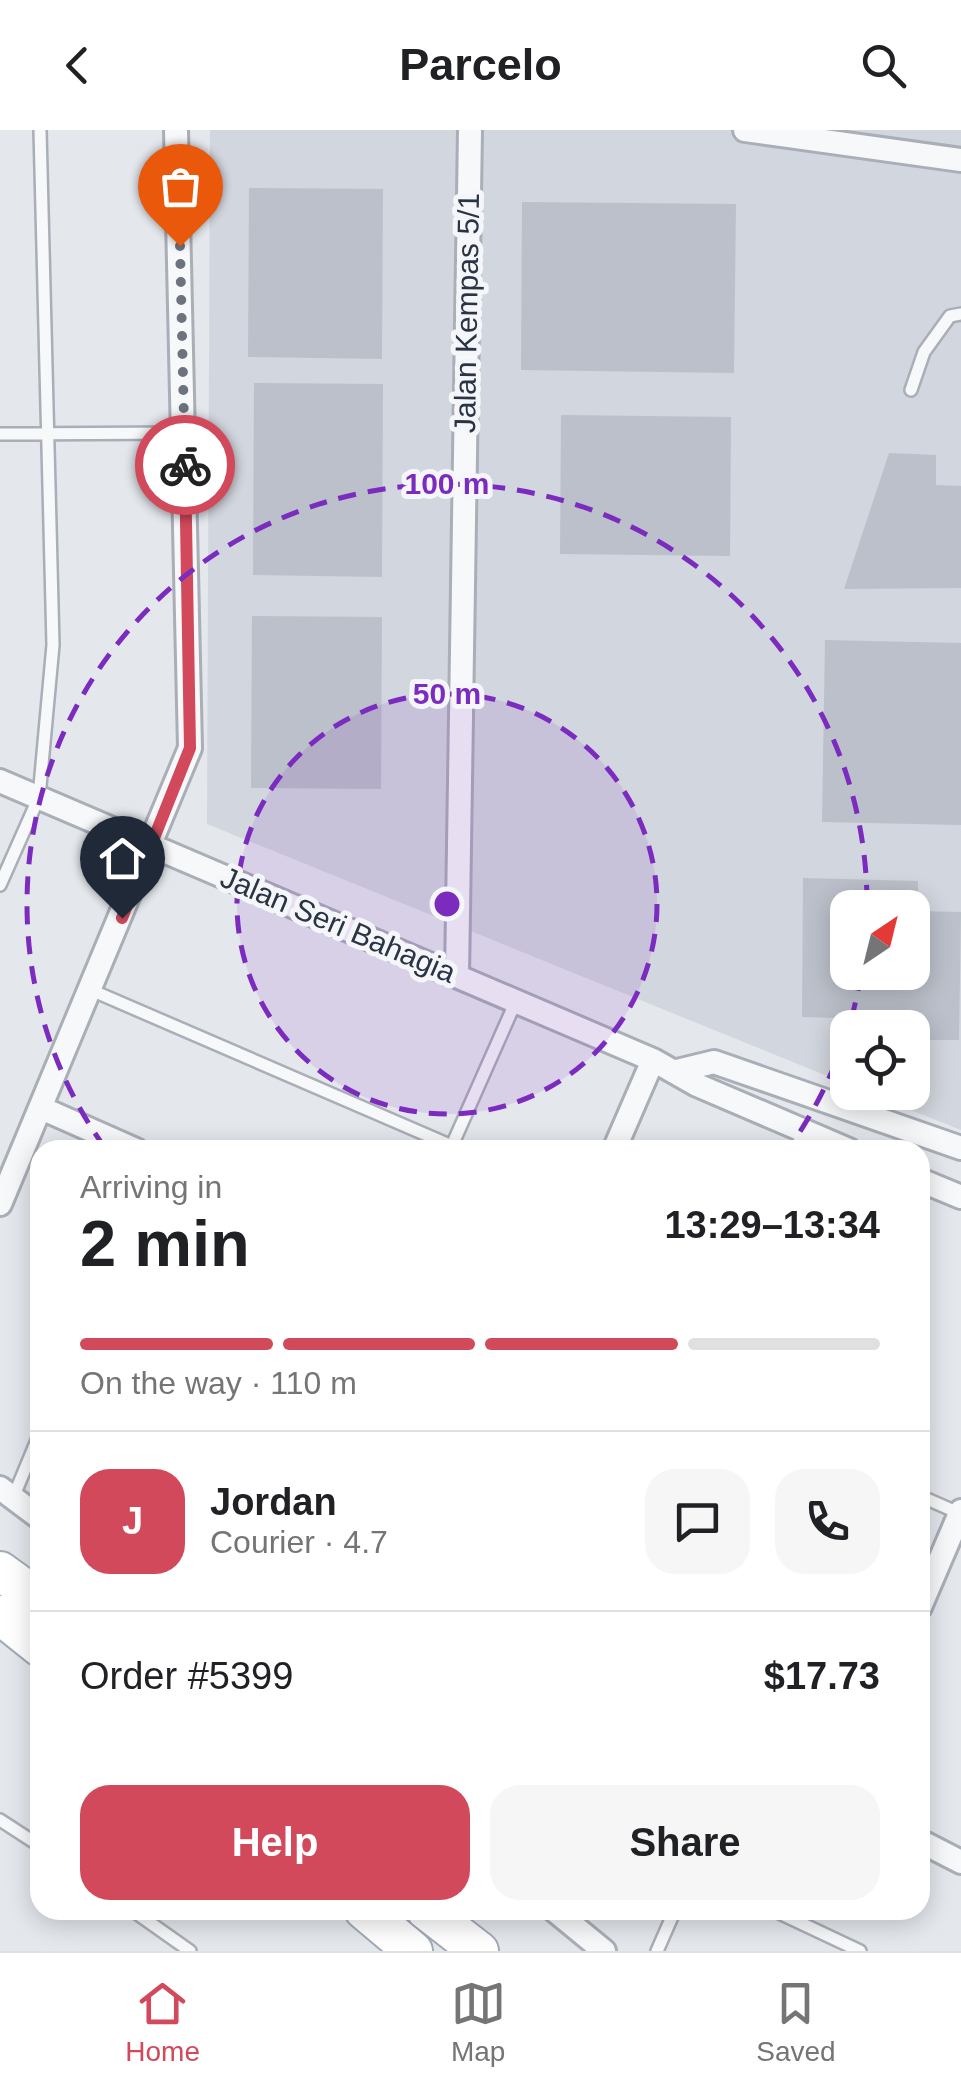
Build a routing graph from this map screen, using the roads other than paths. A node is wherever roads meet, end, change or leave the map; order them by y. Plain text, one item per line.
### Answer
1 (40, 130) edge
2 (176, 130) edge
3 (470, 130) edge
4 (745, 130) edge
5 (961, 160) edge
6 (961, 314) edge
7 (911, 390) dead end
8 (184, 432) junction
9 (0, 434) edge
10 (48, 434) junction
11 (0, 781) edge
12 (39, 797) junction
13 (152, 846) junction
14 (0, 885) edge
15 (457, 976) junction
16 (91, 990) junction
17 (516, 1002) junction
18 (653, 1060) junction
19 (677, 1070) junction
20 (41, 1108) junction
21 (113, 1140) edge
22 (433, 1140) edge
23 (455, 1140) edge
24 (618, 1140) edge
25 (799, 1140) edge
26 (961, 1148) edge
27 (930, 1184) edge
28 (961, 1197) edge
29 (0, 1204) edge
30 (30, 1452) edge
31 (7, 1493) edge
32 (930, 1500) edge
33 (30, 1510) edge
34 (961, 1513) edge
35 (0, 1571) edge
36 (930, 1584) edge
37 (30, 1593) edge
38 (1, 1617) edge
39 (30, 1639) edge
40 (0, 1820) edge
41 (30, 1840) edge
42 (930, 1845) edge
43 (961, 1862) edge
44 (146, 1920) edge
45 (375, 1920) edge
46 (439, 1920) edge
47 (566, 1920) edge
48 (671, 1920) edge
49 (794, 1920) edge
50 (190, 1951) edge
51 (411, 1951) edge
52 (478, 1951) edge
53 (604, 1951) edge
54 (657, 1951) edge
55 (860, 1951) edge

1 - 10 lane
2 - 8 street
3 - 15 street, Jalan Kempas 5/1
4 - 5 street
6 - 7 lane
8 - 10 lane
8 - 13 street
9 - 10 lane
10 - 12 lane
11 - 12 street, Jalan Seri Bahagia
12 - 13 street, Jalan Seri Bahagia
12 - 14 lane
13 - 15 street, Jalan Seri Bahagia
13 - 16 street
15 - 17 street, Jalan Seri Bahagia
16 - 20 street
16 - 22 lane
17 - 18 street, Jalan Seri Bahagia
17 - 23 lane
18 - 19 street, Jalan Seri Bahagia
18 - 24 street
19 - 25 street, Jalan Seri Bahagia
19 - 26 street
20 - 21 street
20 - 29 street
27 - 28 street
30 - 31 lane
31 - 33 street
32 - 34 lane
34 - 36 street
35 - 37 main road
38 - 39 main road
40 - 41 lane
42 - 43 street
44 - 50 lane
45 - 51 main road
46 - 52 main road
47 - 53 street
48 - 54 lane
49 - 55 lane

